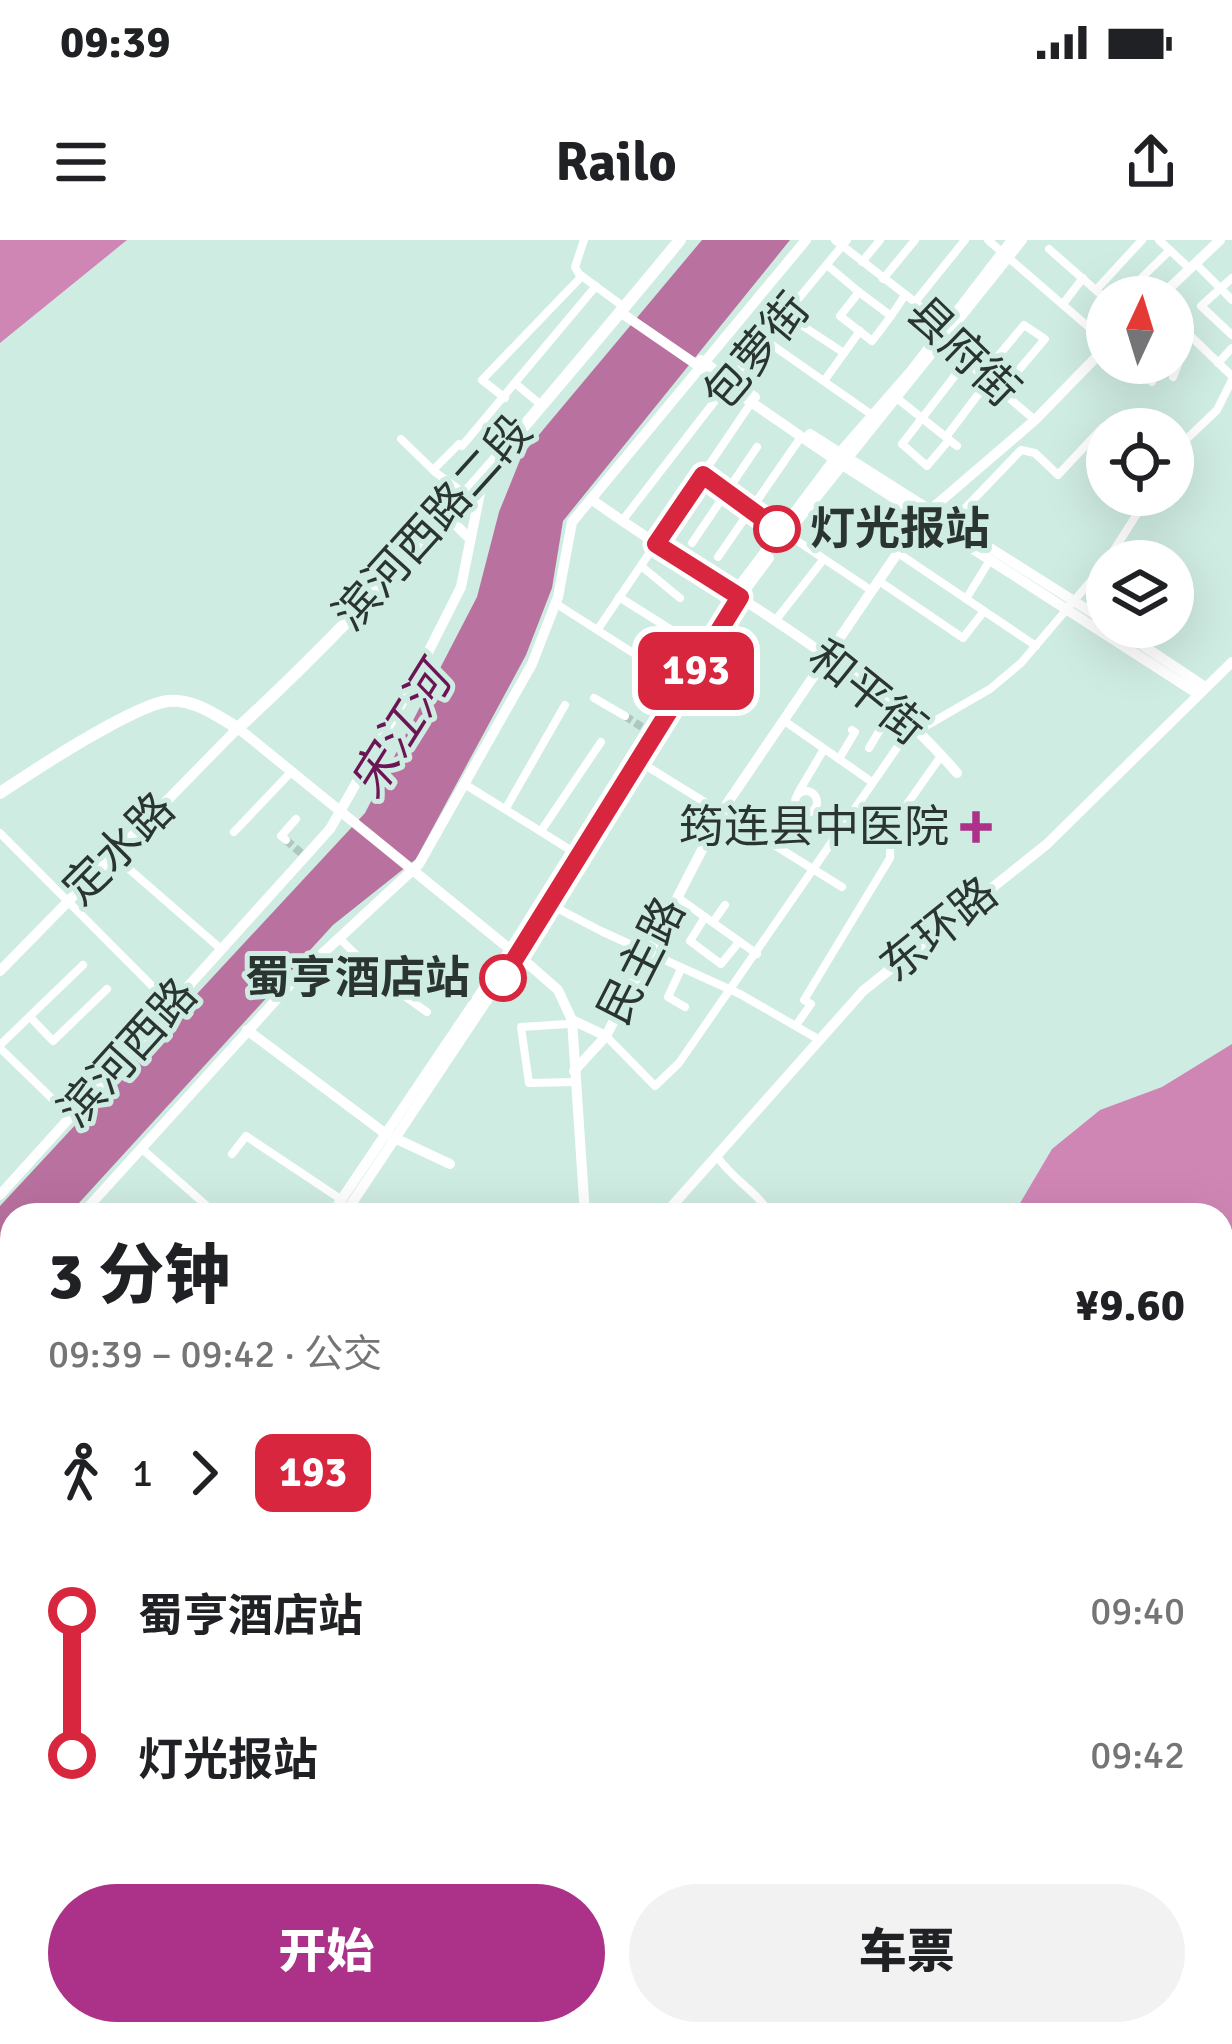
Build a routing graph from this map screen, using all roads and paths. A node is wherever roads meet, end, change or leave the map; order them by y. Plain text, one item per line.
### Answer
1 (584, 240) edge
2 (680, 240) edge
3 (806, 240) edge
4 (880, 240) edge
5 (915, 240) edge
6 (965, 240) edge
7 (988, 240) edge
8 (1012, 240) edge
9 (1022, 240) edge
10 (1159, 240) edge
11 (1220, 240) edge
12 (1139, 241) edge
13 (842, 242) edge
14 (1049, 249) dead end
15 (1170, 250) junction
16 (1004, 256) junction
17 (862, 262) junction
18 (828, 266) junction
19 (1192, 266) junction
20 (582, 276) junction
21 (1108, 276) edge
22 (1143, 276) edge
23 (1182, 276) edge
24 (1083, 278) junction
25 (1232, 278) edge
26 (883, 279) junction
27 (1086, 281) edge
28 (596, 286) junction
29 (1220, 288) junction
30 (859, 292) junction
31 (905, 295) junction
32 (1232, 300) edge
33 (915, 302) junction
34 (1063, 304) junction
35 (622, 310) junction
36 (786, 315) junction
37 (891, 316) junction
38 (1086, 325) edge
39 (860, 332) junction
40 (1232, 335) edge
41 (941, 338) junction
42 (765, 340) junction
43 (1194, 342) edge
44 (1232, 348) edge
45 (844, 353) junction
46 (698, 362) junction
47 (994, 362) junction
48 (1218, 363) junction
49 (1086, 367) edge
50 (957, 374) dead end
51 (986, 377) junction
52 (1232, 378) edge
53 (824, 381) junction
54 (729, 383) junction
55 (516, 384) junction
56 (505, 398) junction
57 (898, 399) junction
58 (751, 403) junction
59 (540, 404) junction
60 (874, 416) junction
61 (922, 417) junction
62 (1035, 420) junction
63 (1194, 432) edge
64 (801, 437) junction
65 (401, 439) dead end
66 (951, 441) junction
67 (1086, 446) edge
68 (757, 447) dead end
69 (840, 459) junction
70 (433, 470) junction
71 (484, 472) junction
72 (703, 475) junction
73 (728, 492) junction
74 (464, 494) junction
75 (591, 499) junction
76 (751, 508) junction
77 (925, 514) junction
78 (440, 520) junction
79 (622, 521) junction
80 (950, 524) junction
81 (784, 532) junction
82 (470, 539) junction
83 (692, 543) dead end
84 (656, 544) junction
85 (898, 554) junction
86 (718, 557) dead end
87 (823, 560) junction
88 (990, 560) junction
89 (641, 566) junction
90 (875, 586) junction
91 (1086, 587) edge
92 (737, 595) junction
93 (620, 597) junction
94 (680, 598) dead end
95 (966, 599) junction
96 (555, 603) junction
97 (1071, 605) junction
98 (985, 611) junction
99 (1086, 612) edge
100 (775, 621) junction
101 (598, 629) junction
102 (670, 629) dead end
103 (1036, 646) junction
104 (1144, 648) edge
105 (826, 656) junction
106 (1232, 662) edge
107 (677, 681) junction
108 (1202, 690) junction
109 (594, 698) dead end
110 (565, 705) dead end
111 (625, 716) tunnel mouth
112 (782, 719) junction
113 (884, 723) dead end
114 (238, 728) junction
115 (916, 728) junction
116 (601, 742) dead end
117 (824, 749) junction
118 (942, 755) junction
119 (838, 759) junction
120 (640, 761) junction
121 (291, 772) junction
122 (957, 773) dead end
123 (872, 782) junction
124 (466, 785) junction
125 (0, 793) edge
126 (798, 793) dead end
127 (506, 808) junction
128 (341, 810) junction
129 (722, 811) junction
130 (296, 819) dead end
131 (541, 831) junction
132 (234, 832) dead end
133 (0, 833) edge
134 (286, 840) dead end
135 (573, 851) junction
136 (113, 855) junction
137 (814, 869) junction
138 (413, 871) junction
139 (842, 887) dead end
140 (676, 896) junction
141 (66, 903) junction
142 (551, 904) junction
143 (724, 905) dead end
144 (709, 920) junction
145 (338, 937) junction
146 (739, 942) junction
147 (221, 949) junction
148 (647, 953) junction
149 (513, 954) junction
150 (757, 954) junction
151 (83, 965) dead end
152 (681, 969) junction
153 (0, 971) edge
154 (107, 988) dead end
155 (730, 992) junction
156 (171, 1005) junction
157 (686, 1007) dead end
158 (427, 1012) dead end
159 (30, 1017) junction
160 (572, 1020) junction
161 (797, 1024) junction
162 (247, 1030) junction
163 (606, 1036) junction
164 (818, 1040) junction
165 (0, 1047) edge
166 (574, 1077) junction
167 (70, 1117) junction
168 (391, 1136) junction
169 (141, 1148) junction
170 (232, 1154) dead end
171 (716, 1155) junction
172 (450, 1164) dead end
173 (0, 1195) edge
174 (342, 1200) junction
175 (94, 1203) edge
176 (204, 1203) edge
177 (340, 1203) edge
178 (351, 1203) edge
179 (584, 1203) edge
180 (674, 1203) edge
181 (764, 1203) edge

1 - 20 street
2 - 35 highway, 滨河西路二段
3 - 46 main road
4 - 17 street
5 - 26 street
6 - 33 street
7 - 16 street
8 - 16 main road
9 - 16 main road
10 - 15 street
11 - 19 main road
12 - 21 street
13 - 17 street, 县府街
13 - 18 street, 包萝街
14 - 24 street
15 - 19 street
15 - 22 street
16 - 34 street
16 - 41 main road
17 - 26 street, 县府街
18 - 30 street
18 - 36 street, 包萝街
19 - 23 main road
19 - 29 street
20 - 28 street
20 - 56 street
24 - 27 street
24 - 34 street
25 - 29 street
26 - 31 street, 县府街
28 - 35 street
28 - 55 street
29 - 32 street
29 - 40 street
30 - 37 street
30 - 39 street
31 - 33 street, 县府街
31 - 37 street
33 - 41 street, 县府街
34 - 38 street
35 - 46 main road
35 - 59 highway, 滨河西路二段
36 - 42 street, 包萝街
36 - 45 street
37 - 39 street
39 - 45 street
41 - 51 street, 县府街
41 - 57 main road
41 - 60 main road
42 - 53 street
42 - 54 street, 包萝街
43 - 48 street
44 - 48 street
45 - 53 street
46 - 54 main road
46 - 75 main road
47 - 47 street
47 - 51 street
48 - 52 street
49 - 62 main road, 民主路
50 - 61 street
51 - 62 street, 县府街
51 - 66 street
52 - 63 street
53 - 60 street
54 - 58 main road
54 - 69 main road
54 - 79 street, 包萝街
55 - 56 street
55 - 59 street
56 - 70 street
57 - 61 street
57 - 69 main road
58 - 64 main road
58 - 72 street
59 - 71 highway, 滨河西路二段
60 - 69 main road
61 - 66 street
61 - 66 street
62 - 77 main road, 民主路
64 - 69 main road
64 - 76 street
65 - 70 street
67 - 80 street
68 - 73 street
69 - 77 main road
69 - 81 main road
70 - 74 street
71 - 74 highway, 滨河西路二段
71 - 82 main road, 滨河西路
72 - 73 street
72 - 84 street
73 - 76 street
73 - 83 street
74 - 78 highway, 滨河西路二段
75 - 79 main road, 和平街
75 - 96 main road
76 - 81 street
76 - 86 street
77 - 80 main road
77 - 85 main road, 民主路
77 - 88 main road
78 - 82 main road
78 - 114 highway, 滨河西路二段
79 - 84 main road, 和平街
80 - 97 main road
81 - 87 street
81 - 92 main road
82 - 128 main road, 滨河西路
84 - 89 street
84 - 92 main road, 和平街
85 - 90 main road, 民主路
85 - 95 street
87 - 90 street
87 - 100 street
88 - 95 street
88 - 97 main road
89 - 93 street
89 - 94 street
90 - 98 street
90 - 105 main road, 民主路
91 - 97 street
92 - 100 main road, 和平街
92 - 107 main road
92 - 120 main road
93 - 101 street
93 - 102 street
95 - 98 street
96 - 101 street
96 - 124 main road
97 - 99 main road
97 - 103 street
97 - 108 main road
98 - 103 street
100 - 105 main road, 和平街
101 - 107 street
103 - 115 street
104 - 108 main road
105 - 112 main road, 民主路
105 - 115 main road, 和平街
106 - 108 main road, 东环路
107 - 135 main road
108 - 164 main road, 东环路
109 - 111 street
110 - 127 street
112 - 117 street
112 - 129 main road, 民主路
113 - 119 street
114 - 121 main road
114 - 125 highway
114 - 136 main road, 定水路
115 - 118 main road, 和平街
115 - 123 street
116 - 131 street
117 - 119 street
117 - 126 street
118 - 122 main road, 和平街
118 - 161 street
119 - 123 street
120 - 129 street
120 - 142 main road
121 - 128 main road
121 - 132 street
123 - 137 street
124 - 127 street
124 - 138 main road
127 - 131 street
128 - 138 main road
128 - 147 main road, 滨河西路
129 - 137 street
129 - 140 main road, 民主路
130 - 134 street
131 - 135 street
133 - 141 street
135 - 149 main road
136 - 141 main road, 定水路
136 - 147 street
137 - 139 street
137 - 150 street
138 - 145 main road
138 - 149 main road
140 - 144 street
140 - 148 main road, 民主路
141 - 153 main road, 定水路
141 - 156 street
142 - 148 street
142 - 149 main road
143 - 144 street
144 - 146 street
144 - 146 street
145 - 158 street
145 - 162 main road
146 - 150 street
147 - 156 main road, 滨河西路
148 - 152 street
148 - 163 main road, 民主路
149 - 160 main road
149 - 168 main road
150 - 155 street
151 - 159 street
152 - 155 street
152 - 157 street
154 - 159 street
155 - 161 street
155 - 163 street
156 - 167 main road, 滨河西路
159 - 165 street
160 - 163 main road
160 - 166 main road
160 - 166 street
161 - 164 street
162 - 168 main road
162 - 169 main road
163 - 166 main road, 民主路
164 - 171 main road, 东环路
165 - 167 street
166 - 179 main road
167 - 173 main road, 滨河西路
168 - 172 main road
168 - 174 main road
168 - 178 main road
169 - 175 main road
169 - 176 street
170 - 174 street
171 - 180 main road, 东环路
171 - 181 street
174 - 177 main road

